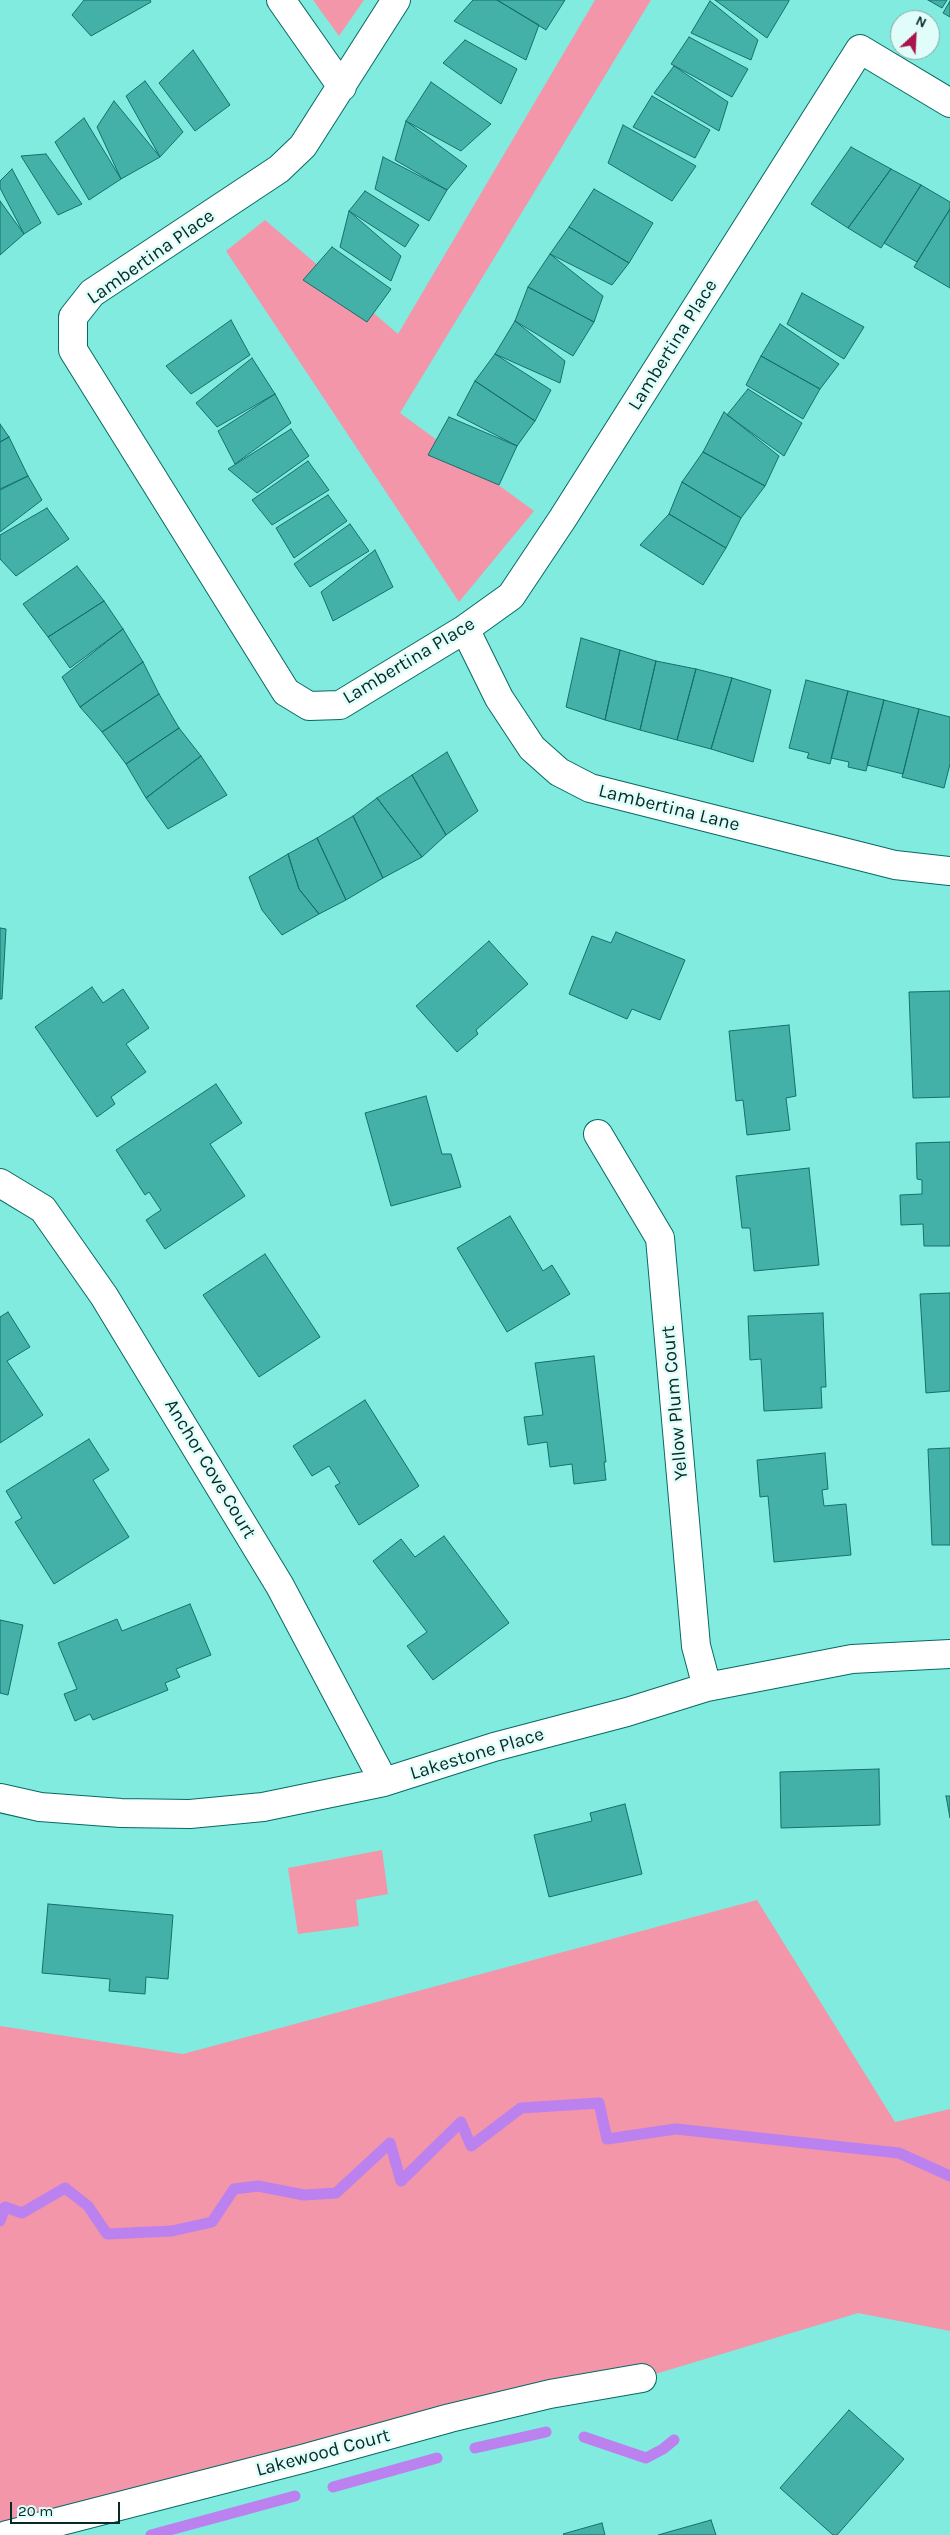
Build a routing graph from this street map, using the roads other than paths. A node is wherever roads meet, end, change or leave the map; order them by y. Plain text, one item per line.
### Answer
1 (281, 0) edge
2 (396, 0) edge
3 (342, 86) junction
4 (950, 103) edge
5 (464, 630) junction
6 (950, 871) edge
7 (598, 1134) dead end
8 (0, 1183) edge
9 (950, 1654) edge
10 (707, 1687) junction
11 (384, 1782) junction
12 (0, 1798) edge
13 (642, 2378) dead end
14 (6, 2535) edge

1 - 3 street
2 - 3 street, Lambertina Place
3 - 5 street, Lambertina Place
4 - 5 street, Lambertina Place
5 - 6 street, Lambertina Lane
7 - 10 street, Yellow Plum Court
8 - 11 street, Anchor Cove Court
9 - 10 street, Lakestone Place
10 - 11 street, Lakestone Place
11 - 12 street, Lakestone Place
13 - 14 street, Lakewood Court

